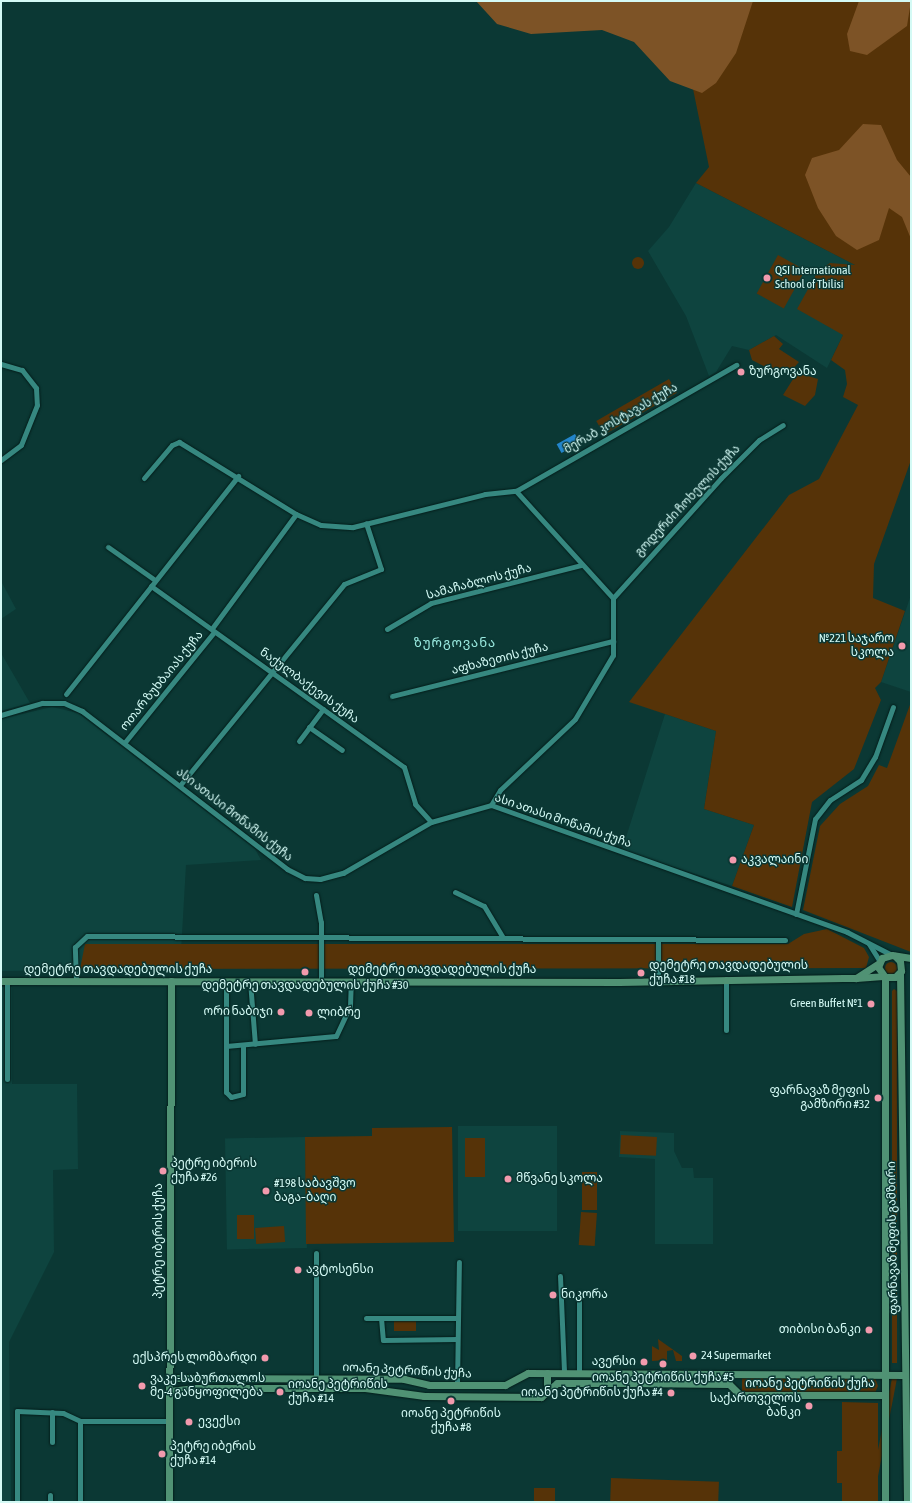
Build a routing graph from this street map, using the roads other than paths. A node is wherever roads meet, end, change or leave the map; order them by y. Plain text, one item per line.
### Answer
1 (1, 364) edge
2 (736, 364) dead end
3 (783, 425) dead end
4 (1, 460) edge
5 (238, 476) junction
6 (144, 478) dead end
7 (516, 491) junction
8 (296, 514) junction
9 (366, 524) junction
10 (108, 547) dead end
11 (581, 566) junction
12 (155, 580) junction
13 (151, 586) junction
14 (613, 598) junction
15 (213, 629) junction
16 (387, 629) dead end
17 (613, 641) junction
18 (271, 671) junction
19 (66, 694) dead end
20 (392, 696) dead end
21 (893, 707) dead end
22 (323, 709) junction
23 (1, 715) edge
24 (309, 727) junction
25 (299, 741) dead end
26 (125, 742) junction
27 (342, 750) dead end
28 (181, 784) junction
29 (491, 805) junction
30 (431, 822) junction
31 (455, 892) dead end
32 (316, 895) dead end
33 (796, 914) junction
34 (321, 937) junction
35 (503, 938) junction
36 (658, 939) junction
37 (785, 940) dead end
38 (868, 943) junction
39 (893, 955) junction
40 (911, 958) edge
41 (911, 961) edge
42 (879, 962) junction
43 (901, 970) junction
44 (884, 976) junction
45 (856, 978) junction
46 (726, 979) junction
47 (871, 979) junction
48 (4, 981) edge
49 (76, 981) junction
50 (171, 981) junction
51 (226, 981) junction
52 (250, 981) junction
53 (322, 981) junction
54 (351, 981) junction
55 (658, 981) junction
56 (886, 994) junction
57 (726, 1030) dead end
58 (255, 1044) junction
59 (243, 1045) junction
60 (226, 1046) junction
61 (7, 1079) dead end
62 (316, 1254) dead end
63 (459, 1262) dead end
64 (908, 1272) edge
65 (560, 1276) dead end
66 (579, 1294) dead end
67 (366, 1318) dead end
68 (381, 1318) junction
69 (457, 1318) junction
70 (457, 1339) junction
71 (547, 1373) junction
72 (561, 1373) junction
73 (579, 1373) junction
74 (620, 1373) junction
75 (741, 1374) junction
76 (886, 1374) junction
77 (905, 1374) junction
78 (170, 1378) junction
79 (302, 1378) junction
80 (316, 1378) junction
81 (365, 1378) junction
82 (377, 1378) junction
83 (404, 1379) junction
84 (413, 1380) junction
85 (557, 1383) junction
86 (620, 1383) junction
87 (456, 1385) junction
88 (302, 1388) junction
89 (365, 1388) junction
90 (736, 1389) junction
91 (376, 1390) junction
92 (403, 1391) junction
93 (170, 1392) junction
94 (547, 1392) junction
95 (414, 1393) junction
96 (885, 1395) junction
97 (52, 1412) junction
98 (80, 1420) junction
99 (169, 1421) junction
100 (52, 1442) dead end
101 (50, 1495) dead end
102 (17, 1502) edge
103 (50, 1502) edge
104 (80, 1502) edge
105 (169, 1502) edge
106 (885, 1502) edge
107 (907, 1502) edge

1 - 4 street
2 - 7 street, მერაბ კოსტავას ქუჩა
3 - 14 street, გოდერძი ჩოხელის ქუჩა
5 - 6 street
5 - 8 street
5 - 12 street
7 - 9 street
7 - 11 street
8 - 9 street
8 - 15 street, ოთარ ზუხბაიას ქუჩა
9 - 18 street
10 - 12 street
11 - 14 street
11 - 16 street, სამაჩაბლოს ქუჩა
12 - 13 street
13 - 15 street, ნაქულბაქევის ქუჩა
13 - 19 street
14 - 17 street
15 - 18 street, ნაქულბაქევის ქუჩა
15 - 26 street, ოთარ ზუხბაიას ქუჩა
17 - 20 street, აფხაზეთის ქუჩა
17 - 29 street
18 - 22 street, ნაქულბაქევის ქუჩა
18 - 28 street
21 - 33 street
22 - 24 street
22 - 30 street, ნაქულბაქევის ქუჩა
23 - 26 street, ასი ათასი მოწამის ქუჩა
24 - 25 street
24 - 27 street
26 - 28 street, ასი ათასი მოწამის ქუჩა
28 - 30 street, ასი ათასი მოწამის ქუჩა
29 - 30 street, ასი ათასი მოწამის ქუჩა
29 - 33 street, ასი ათასი მოწამის ქუჩა
31 - 35 street
32 - 34 street
33 - 38 street, ასი ათასი მოწამის ქუჩა
34 - 35 street
34 - 49 street
34 - 53 street
35 - 36 street
36 - 37 street
36 - 55 street
38 - 39 street, ასი ათასი მოწამის ქუჩა
38 - 42 street
39 - 40 street
39 - 42 street
39 - 43 street
41 - 43 street
42 - 44 street, ფარნავაზ მეფის გამზირი
42 - 45 street
43 - 44 street, დემეტრე თავდადებულის ქუჩა
43 - 64 street, ფარნავაზ მეფის გამზირი
44 - 47 street, დემეტრე თავდადებულის ქუჩა
44 - 56 street, ფარნავაზ მეფის გამზირი
45 - 46 street, დემეტრე თავდადებულის ქუჩა
45 - 47 street, დემეტრე თავდადებულის ქუჩა
46 - 55 street, დემეტრე თავდადებულის ქუჩა
46 - 57 street
47 - 56 street
48 - 49 street, დემეტრე თავდადებულის ქუჩა
48 - 61 street
49 - 50 street, დემეტრე თავდადებულის ქუჩა
50 - 51 street, დემეტრე თავდადებულის ქუჩა
50 - 78 street, პეტრე იბერის ქუჩა
51 - 52 street, დემეტრე თავდადებულის ქუჩა
51 - 60 street
52 - 53 street, დემეტრე თავდადებულის ქუჩა
52 - 58 street
53 - 54 street, დემეტრე თავდადებულის ქუჩა
54 - 55 street, დემეტრე თავდადებულის ქუჩა
54 - 58 street
56 - 76 street, ფარნავაზ მეფის გამზირი
58 - 59 street
59 - 60 street
59 - 60 street
62 - 80 street
63 - 69 street
64 - 77 street, ფარნავაზ მეფის გამზირი
65 - 72 street
66 - 73 street
67 - 68 street
68 - 69 street
68 - 70 street
69 - 70 street
70 - 87 street
71 - 72 street, იოანე პეტრიწის ქუჩა
71 - 87 street, იოანე პეტრიწის ქუჩა
71 - 94 street
72 - 73 street, იოანე პეტრიწის ქუჩა
72 - 85 street
73 - 74 street, იოანე პეტრიწის ქუჩა
74 - 75 street, იოანე პეტრიწის ქუჩა
74 - 86 street
75 - 76 street, იოანე პეტრიწის ქუჩა
75 - 90 street
76 - 77 street, იოანე პეტრიწის ქუჩა
76 - 96 street, ფარნავაზ მეფის გამზირი
77 - 107 street, ფარნავაზ მეფის გამზირი
78 - 79 street, იოანე პეტრიწის ქუჩა
78 - 93 street, პეტრე იბერის ქუჩა
79 - 80 street, იოანე პეტრიწის ქუჩა
79 - 88 street
80 - 81 street, იოანე პეტრიწის ქუჩა
81 - 82 street, იოანე პეტრიწის ქუჩა
81 - 89 street
82 - 83 street, იოანე პეტრიწის ქუჩა
82 - 91 street
83 - 84 street, იოანე პეტრიწის ქუჩა
83 - 92 street
84 - 87 street, იოანე პეტრიწის ქუჩა
84 - 95 street
85 - 86 street, იოანე პეტრიწის ქუჩა
85 - 94 street, იოანე პეტრიწის ქუჩა
86 - 90 street, იოანე პეტრიწის ქუჩა
88 - 89 street, იოანე პეტრიწის ქუჩა
88 - 93 street, იოანე პეტრიწის ქუჩა
89 - 91 street, იოანე პეტრიწის ქუჩა
90 - 96 street, იოანე პეტრიწის ქუჩა
91 - 92 street, იოანე პეტრიწის ქუჩა
92 - 95 street, იოანე პეტრიწის ქუჩა
93 - 99 street, პეტრე იბერის ქუჩა
94 - 95 street, იოანე პეტრიწის ქუჩა
96 - 106 street, ფარნავაზ მეფის გამზირი
97 - 98 street
97 - 100 street
97 - 102 street
98 - 99 street
98 - 104 street
99 - 105 street, პეტრე იბერის ქუჩა
101 - 103 street

